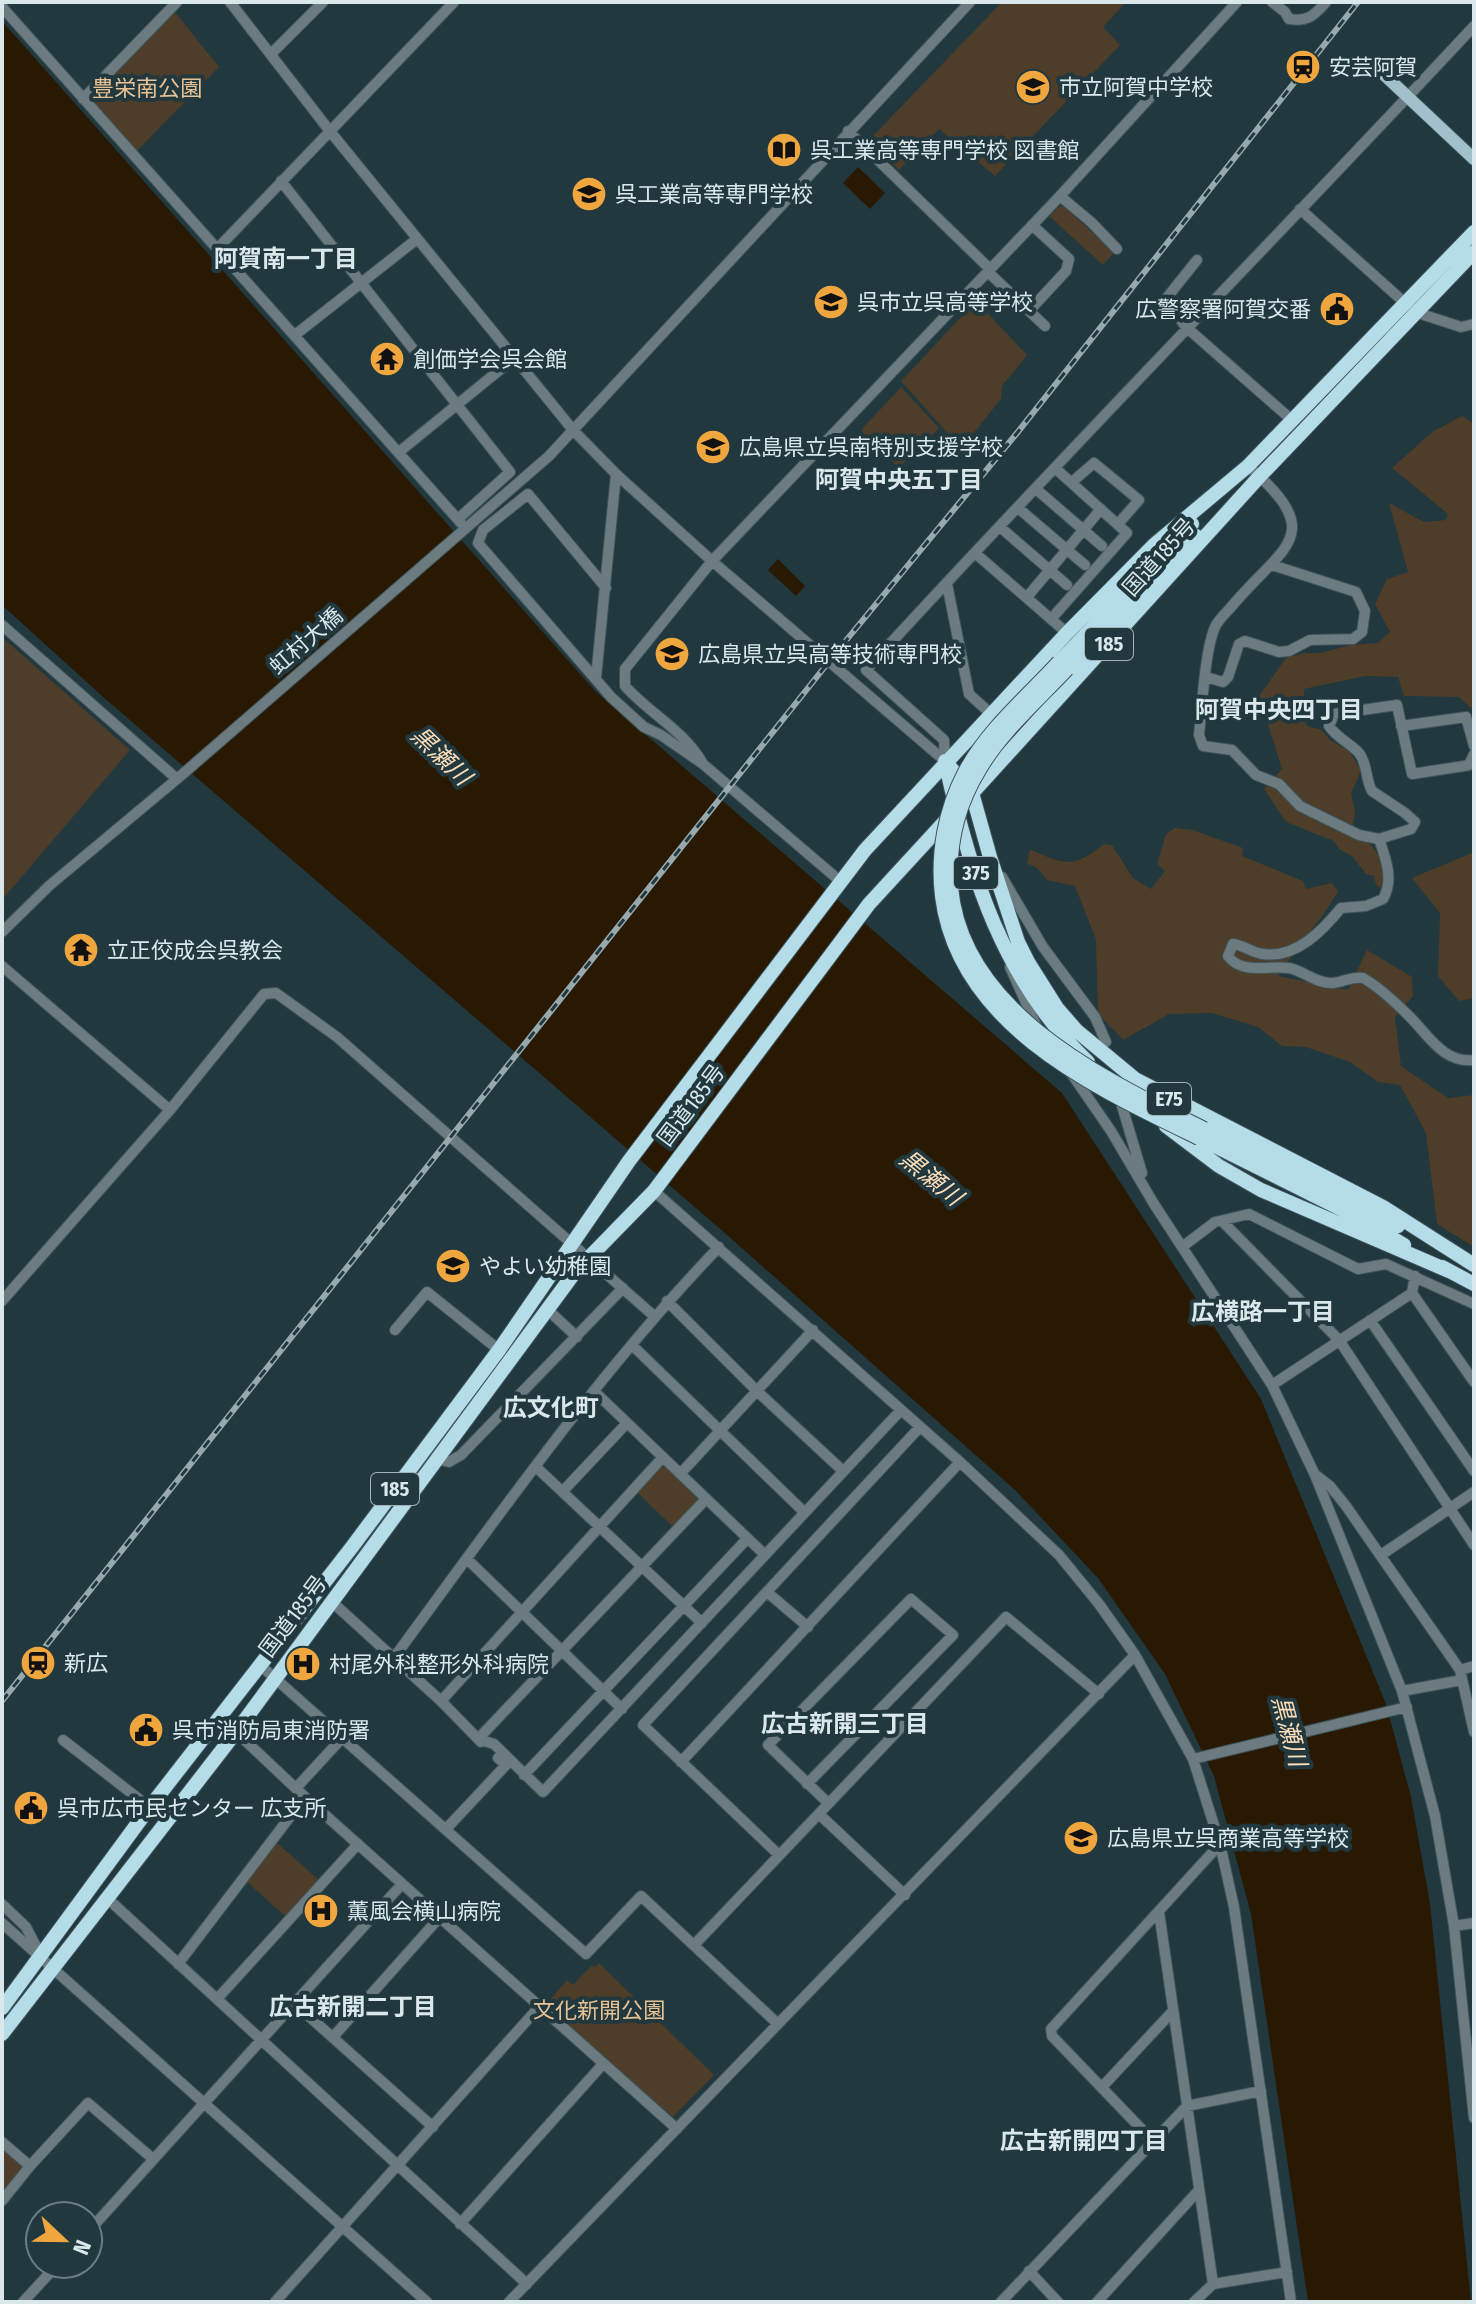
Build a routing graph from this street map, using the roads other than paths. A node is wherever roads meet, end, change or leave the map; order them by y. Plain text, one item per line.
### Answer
1 (177, 2) edge
2 (230, 2) edge
3 (323, 2) edge
4 (454, 2) edge
5 (970, 2) edge
6 (1237, 2) edge
7 (1272, 2) edge
8 (1326, 2) edge
9 (2, 7) edge
10 (1474, 26) edge
11 (271, 54) junction
12 (1377, 68) dead end
13 (1409, 96) junction
14 (83, 99) junction
15 (329, 130) junction
16 (848, 131) junction
17 (1474, 159) edge
18 (281, 181) junction
19 (1060, 196) junction
20 (1300, 209) junction
21 (1032, 225) junction
22 (1474, 232) edge
23 (417, 239) junction
24 (217, 249) junction
25 (1117, 249) dead end
26 (1474, 252) edge
27 (1197, 260) dead end
28 (989, 270) junction
29 (360, 283) junction
30 (1410, 308) junction
31 (1029, 311) junction
32 (1474, 324) edge
33 (1045, 326) dead end
34 (1186, 327) junction
35 (295, 335) junction
36 (513, 359) junction
37 (455, 404) junction
38 (1293, 421) junction
39 (573, 430) junction
40 (399, 452) junction
41 (1248, 466) junction
42 (1055, 468) junction
43 (616, 474) junction
44 (1260, 476) junction
45 (1072, 482) junction
46 (1036, 489) junction
47 (1018, 508) junction
48 (1101, 509) junction
49 (1118, 524) junction
50 (1000, 527) junction
51 (1083, 530) junction
52 (466, 531) junction
53 (1102, 546) dead end
54 (1067, 549) junction
55 (975, 553) junction
56 (712, 561) junction
57 (1085, 565) dead end
58 (1272, 565) junction
59 (1048, 570) junction
60 (947, 584) junction
61 (1067, 585) dead end
62 (606, 588) junction
63 (1027, 597) junction
64 (1052, 618) junction
65 (2, 625) edge
66 (1067, 633) junction
67 (1063, 666) junction
68 (1206, 677) junction
69 (596, 678) junction
70 (990, 713) junction
71 (1401, 726) junction
72 (1474, 746) edge
73 (1474, 754) edge
74 (945, 761) junction
75 (703, 764) junction
76 (177, 779) junction
77 (972, 793) junction
78 (956, 810) junction
79 (981, 823) junction
80 (1379, 839) junction
81 (837, 886) junction
82 (2, 932) edge
83 (999, 935) junction
84 (2, 966) edge
85 (1106, 1042) dead end
86 (1474, 1060) edge
87 (1122, 1106) dead end
88 (170, 1110) junction
89 (1201, 1134) junction
90 (656, 1188) junction
91 (1154, 1204) junction
92 (1222, 1221) junction
93 (571, 1245) junction
94 (719, 1247) junction
95 (1182, 1247) junction
96 (588, 1258) junction
97 (1474, 1265) edge
98 (1449, 1271) junction
99 (1415, 1276) junction
100 (1474, 1284) edge
101 (623, 1288) junction
102 (1412, 1293) junction
103 (2, 1301) edge
104 (667, 1301) junction
105 (1474, 1304) edge
106 (548, 1310) junction
107 (654, 1316) junction
108 (1370, 1320) junction
109 (395, 1330) dead end
110 (813, 1330) junction
111 (577, 1337) junction
112 (1339, 1340) junction
113 (632, 1345) junction
114 (499, 1350) junction
115 (1474, 1382) edge
116 (1272, 1385) junction
117 (595, 1392) junction
118 (758, 1392) junction
119 (901, 1410) junction
120 (627, 1423) junction
121 (920, 1427) junction
122 (720, 1431) junction
123 (663, 1457) junction
124 (437, 1459) junction
125 (960, 1462) junction
126 (536, 1467) junction
127 (843, 1471) junction
128 (1474, 1471) edge
129 (681, 1473) junction
130 (1315, 1475) junction
131 (563, 1491) junction
132 (1474, 1492) edge
133 (706, 1499) junction
134 (1451, 1507) junction
135 (804, 1512) junction
136 (598, 1526) junction
137 (747, 1539) junction
138 (1474, 1545) edge
139 (765, 1555) junction
140 (1381, 1555) junction
141 (467, 1559) junction
142 (641, 1566) junction
143 (767, 1592) junction
144 (331, 1601) junction
145 (684, 1607) junction
146 (523, 1613) junction
147 (702, 1623) junction
148 (808, 1627) junction
149 (561, 1651) junction
150 (1135, 1655) junction
151 (393, 1659) junction
152 (260, 1665) junction
153 (1474, 1666) edge
154 (1461, 1675) junction
155 (276, 1676) junction
156 (603, 1691) junction
157 (1402, 1691) junction
158 (1099, 1694) junction
159 (441, 1701) junction
160 (1402, 1708) junction
161 (622, 1709) junction
162 (236, 1732) junction
163 (1474, 1732) edge
164 (343, 1737) junction
165 (478, 1739) junction
166 (63, 1740) dead end
167 (1197, 1758) junction
168 (681, 1762) junction
169 (524, 1775) junction
170 (807, 1784) junction
171 (296, 1788) junction
172 (305, 1797) junction
173 (828, 1803) junction
174 (149, 1808) junction
175 (819, 1814) junction
176 (166, 1820) junction
177 (446, 1829) junction
178 (358, 1844) junction
179 (1220, 1844) junction
180 (779, 1855) junction
181 (402, 1884) junction
182 (905, 1895) junction
183 (107, 1898) junction
184 (2, 1904) edge
185 (1159, 1912) junction
186 (439, 1918) junction
187 (2, 1923) edge
188 (1474, 1923) edge
189 (1454, 1926) junction
190 (694, 1945) junction
191 (41, 1955) junction
192 (178, 1964) junction
193 (53, 1967) junction
194 (217, 1999) junction
195 (294, 2003) junction
196 (539, 2007) junction
197 (2, 2008) edge
198 (1172, 2012) junction
199 (778, 2024) junction
200 (2, 2034) edge
201 (333, 2037) junction
202 (261, 2039) junction
203 (603, 2064) junction
204 (1102, 2087) junction
205 (1261, 2091) junction
206 (205, 2103) junction
207 (1187, 2106) junction
208 (1474, 2118) edge
209 (433, 2127) junction
210 (677, 2129) junction
211 (1153, 2141) junction
212 (2, 2142) edge
213 (153, 2159) junction
214 (30, 2166) junction
215 (398, 2167) junction
216 (1198, 2191) junction
217 (2, 2201) edge
218 (104, 2214) edge
219 (460, 2224) junction
220 (344, 2226) junction
221 (1029, 2271) junction
222 (1287, 2272) junction
223 (43, 2280) edge
224 (527, 2284) junction
225 (1213, 2284) junction
226 (23, 2302) edge
227 (275, 2302) edge
228 (427, 2302) edge
229 (509, 2302) edge
230 (1001, 2302) edge
231 (1058, 2302) edge
232 (1097, 2302) edge
233 (1194, 2302) edge
234 (1291, 2302) edge

1 - 14 street
2 - 11 street
3 - 11 street
4 - 15 street
5 - 16 street
6 - 19 street
7 - 8 street
9 - 14 street
10 - 13 street
11 - 15 street
12 - 13 main road
13 - 17 main road
13 - 20 street
14 - 24 street
15 - 18 street
15 - 23 street
16 - 28 street
16 - 39 street
18 - 24 street
18 - 29 street
19 - 21 street
19 - 25 street
20 - 30 street
20 - 34 street
21 - 28 street
21 - 31 street
22 - 30 highway, 国道185号 / 185
23 - 29 street
23 - 36 street
24 - 35 street
26 - 30 highway, 国道185号 / 185
27 - 34 street
28 - 31 street
28 - 56 street
29 - 35 street
29 - 37 street
30 - 32 street
30 - 38 highway, 国道185号 / 185
30 - 44 highway, 国道185号 / 185
31 - 33 street
34 - 38 street
34 - 42 street
35 - 40 street
36 - 37 street
36 - 39 street
37 - 40 street
37 - 52 street
38 - 41 highway, 国道185号 / 185
39 - 43 street
39 - 52 street
40 - 52 street
41 - 44 street
41 - 66 highway, 国道185号 / 185
41 - 67 highway
42 - 45 street
42 - 46 street
43 - 56 street
43 - 62 street
44 - 58 street
44 - 67 highway
44 - 77 highway, 国道185号 / 185
45 - 48 street
45 - 49 street
46 - 47 street
46 - 51 street
47 - 50 street
47 - 54 street
48 - 49 street
48 - 51 street
49 - 64 street
50 - 55 street
50 - 59 street
51 - 53 street
51 - 54 street
52 - 62 street
52 - 69 street
52 - 76 street, 虹村大橋
54 - 57 street
54 - 59 street
55 - 60 street
55 - 63 street
56 - 74 street
56 - 75 street
58 - 68 street
58 - 68 street
59 - 61 street
59 - 63 street
60 - 70 street
60 - 74 street
62 - 69 street
63 - 64 street
64 - 66 street
65 - 76 street
66 - 70 highway, 国道185号 / 185
67 - 89 highway, bridge
68 - 80 street
69 - 75 street
70 - 74 highway, 国道185号 / 185
71 - 72 street
71 - 73 street
71 - 80 street
74 - 77 highway
74 - 78 highway, 375
74 - 81 highway, 国道185号 / 185
75 - 81 street
76 - 82 street, 虹村大橋
77 - 78 highway, 国道185号 / 185
77 - 79 highway
78 - 83 highway, 375
78 - 90 highway, 国道185号 / 185
79 - 85 street
79 - 97 highway, E75
80 - 86 street
81 - 93 highway, 国道185号 / 185
83 - 91 street
83 - 98 highway, E75
84 - 88 street
87 - 91 street
88 - 93 street
88 - 103 street
89 - 97 highway
89 - 98 highway
90 - 94 street
90 - 96 highway, 国道185号 / 185
91 - 95 street
92 - 95 street
92 - 99 street
92 - 112 street
93 - 96 street
93 - 114 highway, 国道185号 / 185
94 - 104 street
94 - 110 street
95 - 116 street
96 - 101 street
96 - 106 highway, 国道185号 / 185
98 - 100 highway, E75
99 - 102 street
99 - 105 street
101 - 107 street
101 - 111 street
102 - 108 street
102 - 115 street
104 - 107 street
104 - 118 street
106 - 111 street
106 - 124 highway, 国道185号 / 185
107 - 113 street
108 - 112 street
108 - 128 street
109 - 114 street
110 - 118 street
110 - 119 street
111 - 124 street
112 - 116 street
112 - 134 street
113 - 117 street
113 - 122 street
114 - 152 highway, 国道185号 / 185
116 - 130 street
117 - 120 street
117 - 126 street
118 - 122 street
118 - 127 street
119 - 121 street
119 - 127 street
120 - 123 street
120 - 131 street
121 - 125 street
121 - 143 street
122 - 129 street
122 - 135 street
123 - 129 street
123 - 136 street
124 - 144 highway, 国道185号 / 185
125 - 148 street
125 - 150 street
126 - 131 street
126 - 141 street
127 - 135 street
129 - 133 street
130 - 140 street
130 - 157 street
131 - 136 street
132 - 134 street
133 - 137 street
133 - 142 street
134 - 138 street
134 - 140 street
135 - 139 street
136 - 142 street
136 - 146 street
137 - 139 street
137 - 145 street
139 - 147 street
140 - 154 street
141 - 146 street
141 - 151 street
142 - 145 street
142 - 149 street
143 - 148 street
143 - 168 street
144 - 151 street
144 - 155 highway, 国道185号 / 185
145 - 147 street
145 - 156 street
146 - 149 street
146 - 159 street
147 - 161 street
148 - 168 street
149 - 156 street
149 - 165 street
150 - 158 street
150 - 167 street
151 - 159 street
152 - 155 street
152 - 174 highway, 国道185号 / 185
153 - 154 street
154 - 157 street
154 - 163 street
155 - 162 highway, 国道185号 / 185
155 - 164 street
156 - 161 street
156 - 169 street
157 - 160 street
158 - 173 street
158 - 182 street
159 - 165 street
160 - 167 street
160 - 189 street
161 - 169 street
162 - 171 street
162 - 176 highway, 国道185号 / 185
164 - 171 street
164 - 177 street
165 - 169 street
165 - 177 street
166 - 174 street
167 - 179 street
168 - 180 street
170 - 170 street
170 - 173 street
171 - 172 street
172 - 178 street
172 - 192 street
173 - 175 street
174 - 176 street
174 - 191 highway, 国道185号 / 185
175 - 180 street
175 - 182 street
176 - 183 highway, 国道185号 / 185
177 - 190 street
178 - 181 street
178 - 194 street
179 - 185 street
179 - 205 street
180 - 190 street
181 - 186 street
181 - 195 street
182 - 199 street
183 - 192 street
183 - 193 highway, 国道185号 / 185
184 - 191 street
185 - 198 street
185 - 204 street
186 - 196 street
186 - 201 street
187 - 191 street
188 - 189 street
189 - 208 street
190 - 199 street
191 - 193 street
191 - 197 highway, 国道185号 / 185
192 - 194 street
193 - 200 highway, 国道185号 / 185
193 - 206 street
194 - 202 street
195 - 201 street
195 - 202 street
196 - 203 street
196 - 209 street
198 - 204 street
198 - 207 street
199 - 210 street
201 - 209 street
202 - 206 street
202 - 215 street
203 - 210 street
203 - 219 street
204 - 211 street
205 - 207 street
205 - 222 street
206 - 213 street
206 - 220 street
207 - 211 street
207 - 216 street
209 - 215 street
210 - 224 street
211 - 221 street
212 - 214 street
213 - 214 street
213 - 218 street
214 - 217 street
215 - 219 street
215 - 220 street
216 - 225 street
216 - 232 street
219 - 224 street
220 - 227 street
220 - 228 street
221 - 230 street
221 - 231 street
222 - 225 street
222 - 234 street
223 - 226 street
224 - 229 street
225 - 233 street

